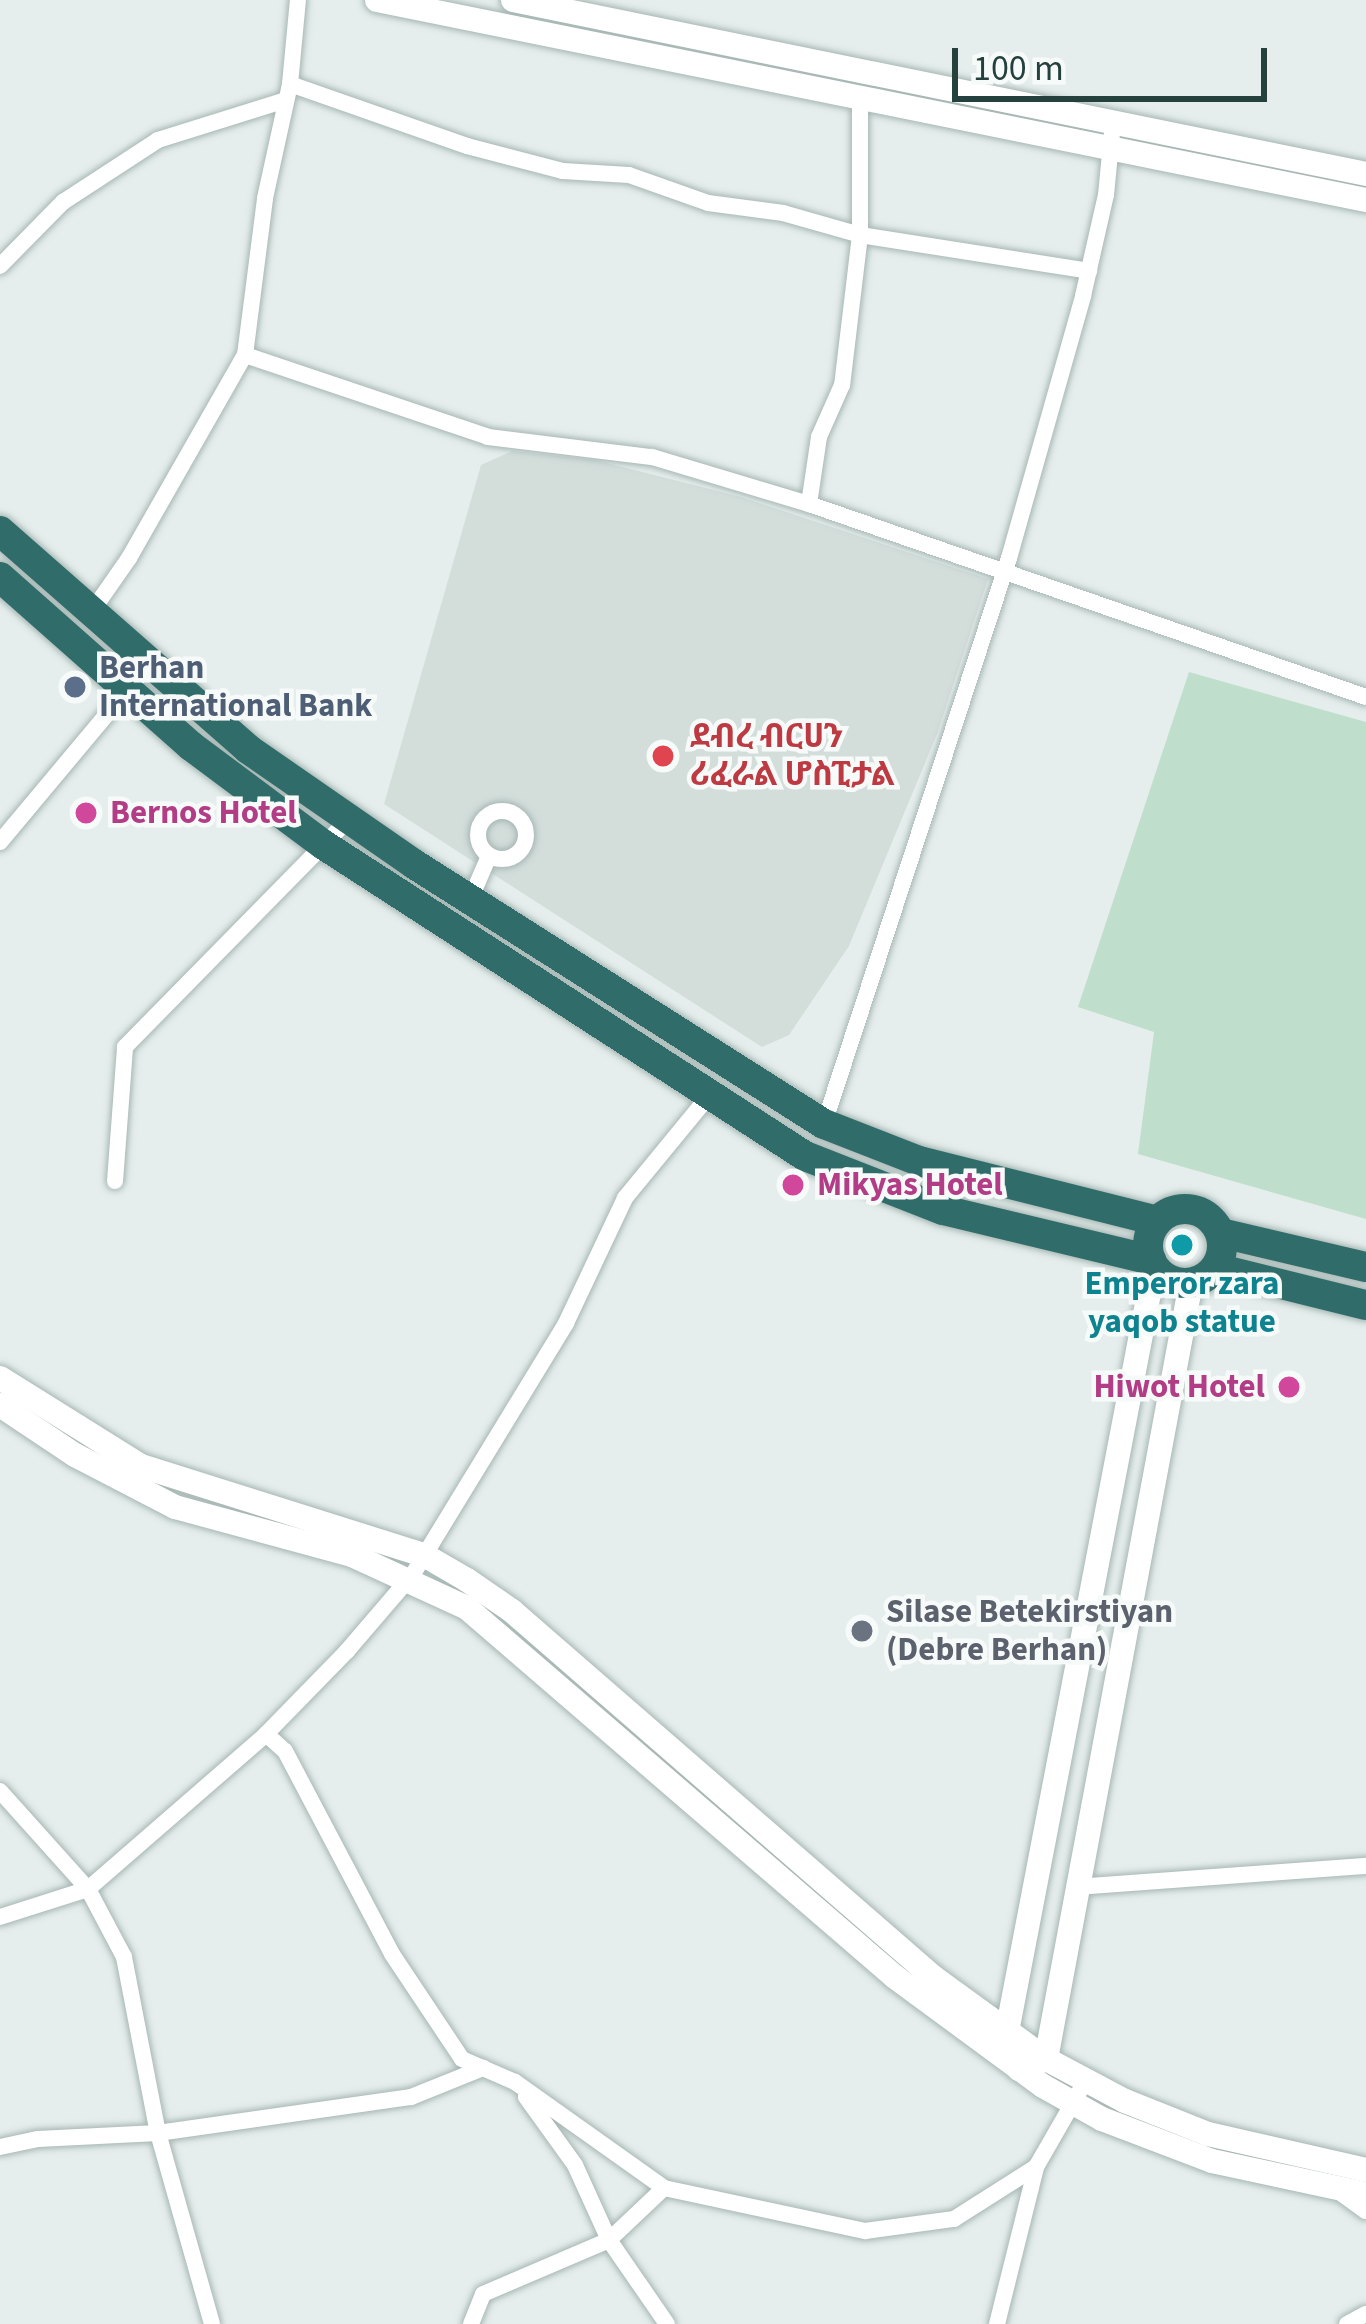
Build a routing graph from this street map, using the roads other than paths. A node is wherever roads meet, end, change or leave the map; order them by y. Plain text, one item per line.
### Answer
1 (298, 0) edge
2 (377, 0) edge
3 (513, 0) edge
4 (288, 92) junction
5 (860, 101) junction
6 (1113, 122) junction
7 (1112, 149) junction
8 (1366, 174) edge
9 (1366, 200) edge
10 (860, 236) junction
11 (0, 266) edge
12 (1089, 271) junction
13 (245, 356) junction
14 (809, 504) junction
15 (0, 531) edge
16 (1005, 571) junction
17 (0, 577) edge
18 (89, 615) junction
19 (148, 665) junction
20 (126, 689) junction
21 (1366, 697) edge
22 (348, 820) junction
23 (0, 842) edge
24 (324, 845) junction
25 (489, 856) dead end
26 (470, 900) junction
27 (708, 1097) junction
28 (824, 1124) junction
29 (115, 1181) dead end
30 (1157, 1221) junction
31 (1221, 1233) junction
32 (1152, 1264) junction
33 (1366, 1268) edge
34 (1204, 1276) junction
35 (1366, 1305) edge
36 (0, 1378) edge
37 (0, 1406) edge
38 (424, 1555) junction
39 (409, 1578) junction
40 (266, 1734) junction
41 (0, 1791) edge
42 (1366, 1866) edge
43 (1077, 1887) junction
44 (88, 1889) junction
45 (0, 1918) edge
46 (1006, 2032) junction
47 (1046, 2059) junction
48 (483, 2068) junction
49 (1019, 2069) junction
50 (515, 2082) junction
51 (1080, 2092) junction
52 (158, 2133) junction
53 (0, 2147) edge
54 (1036, 2167) junction
55 (1366, 2170) edge
56 (1333, 2187) junction
57 (664, 2188) junction
58 (1366, 2194) edge
59 (1366, 2211) edge
60 (609, 2240) junction
61 (1366, 2314) edge
62 (212, 2324) edge
63 (471, 2324) edge
64 (667, 2324) edge
65 (997, 2324) edge
66 (1347, 2324) edge

1 - 4 street
2 - 5 street
3 - 6 street
4 - 10 street
4 - 11 street
4 - 13 street
5 - 7 street
5 - 10 street
6 - 7 street
6 - 8 street
7 - 9 street
7 - 12 street
10 - 12 street
10 - 14 street
12 - 16 street
13 - 14 street
13 - 18 street
14 - 16 street
15 - 18 highway
16 - 21 street
16 - 28 street
17 - 20 highway
18 - 19 highway
19 - 20 street
19 - 22 highway
20 - 23 street
20 - 24 highway
22 - 24 street
22 - 26 highway
24 - 27 highway
24 - 29 street
25 - 26 street
26 - 28 highway
27 - 32 highway
27 - 38 street
28 - 30 highway
30 - 31 highway
30 - 32 highway
31 - 33 highway
31 - 34 highway
32 - 34 highway
32 - 46 street
34 - 35 highway
34 - 43 street
36 - 38 street
37 - 39 street
38 - 39 street
38 - 46 street
39 - 40 street
39 - 49 street
40 - 44 street
40 - 48 street
41 - 44 street
42 - 43 street
43 - 47 street
44 - 45 street
44 - 52 street
46 - 47 street
46 - 49 street
47 - 49 street
47 - 51 street
48 - 50 street
48 - 52 street
49 - 51 street
50 - 57 street
50 - 60 street
51 - 54 street
51 - 55 street
51 - 56 street
52 - 53 street
52 - 62 street
54 - 57 street
54 - 65 street
56 - 58 street
56 - 59 street
57 - 60 street
60 - 63 street
60 - 64 street
61 - 66 street

